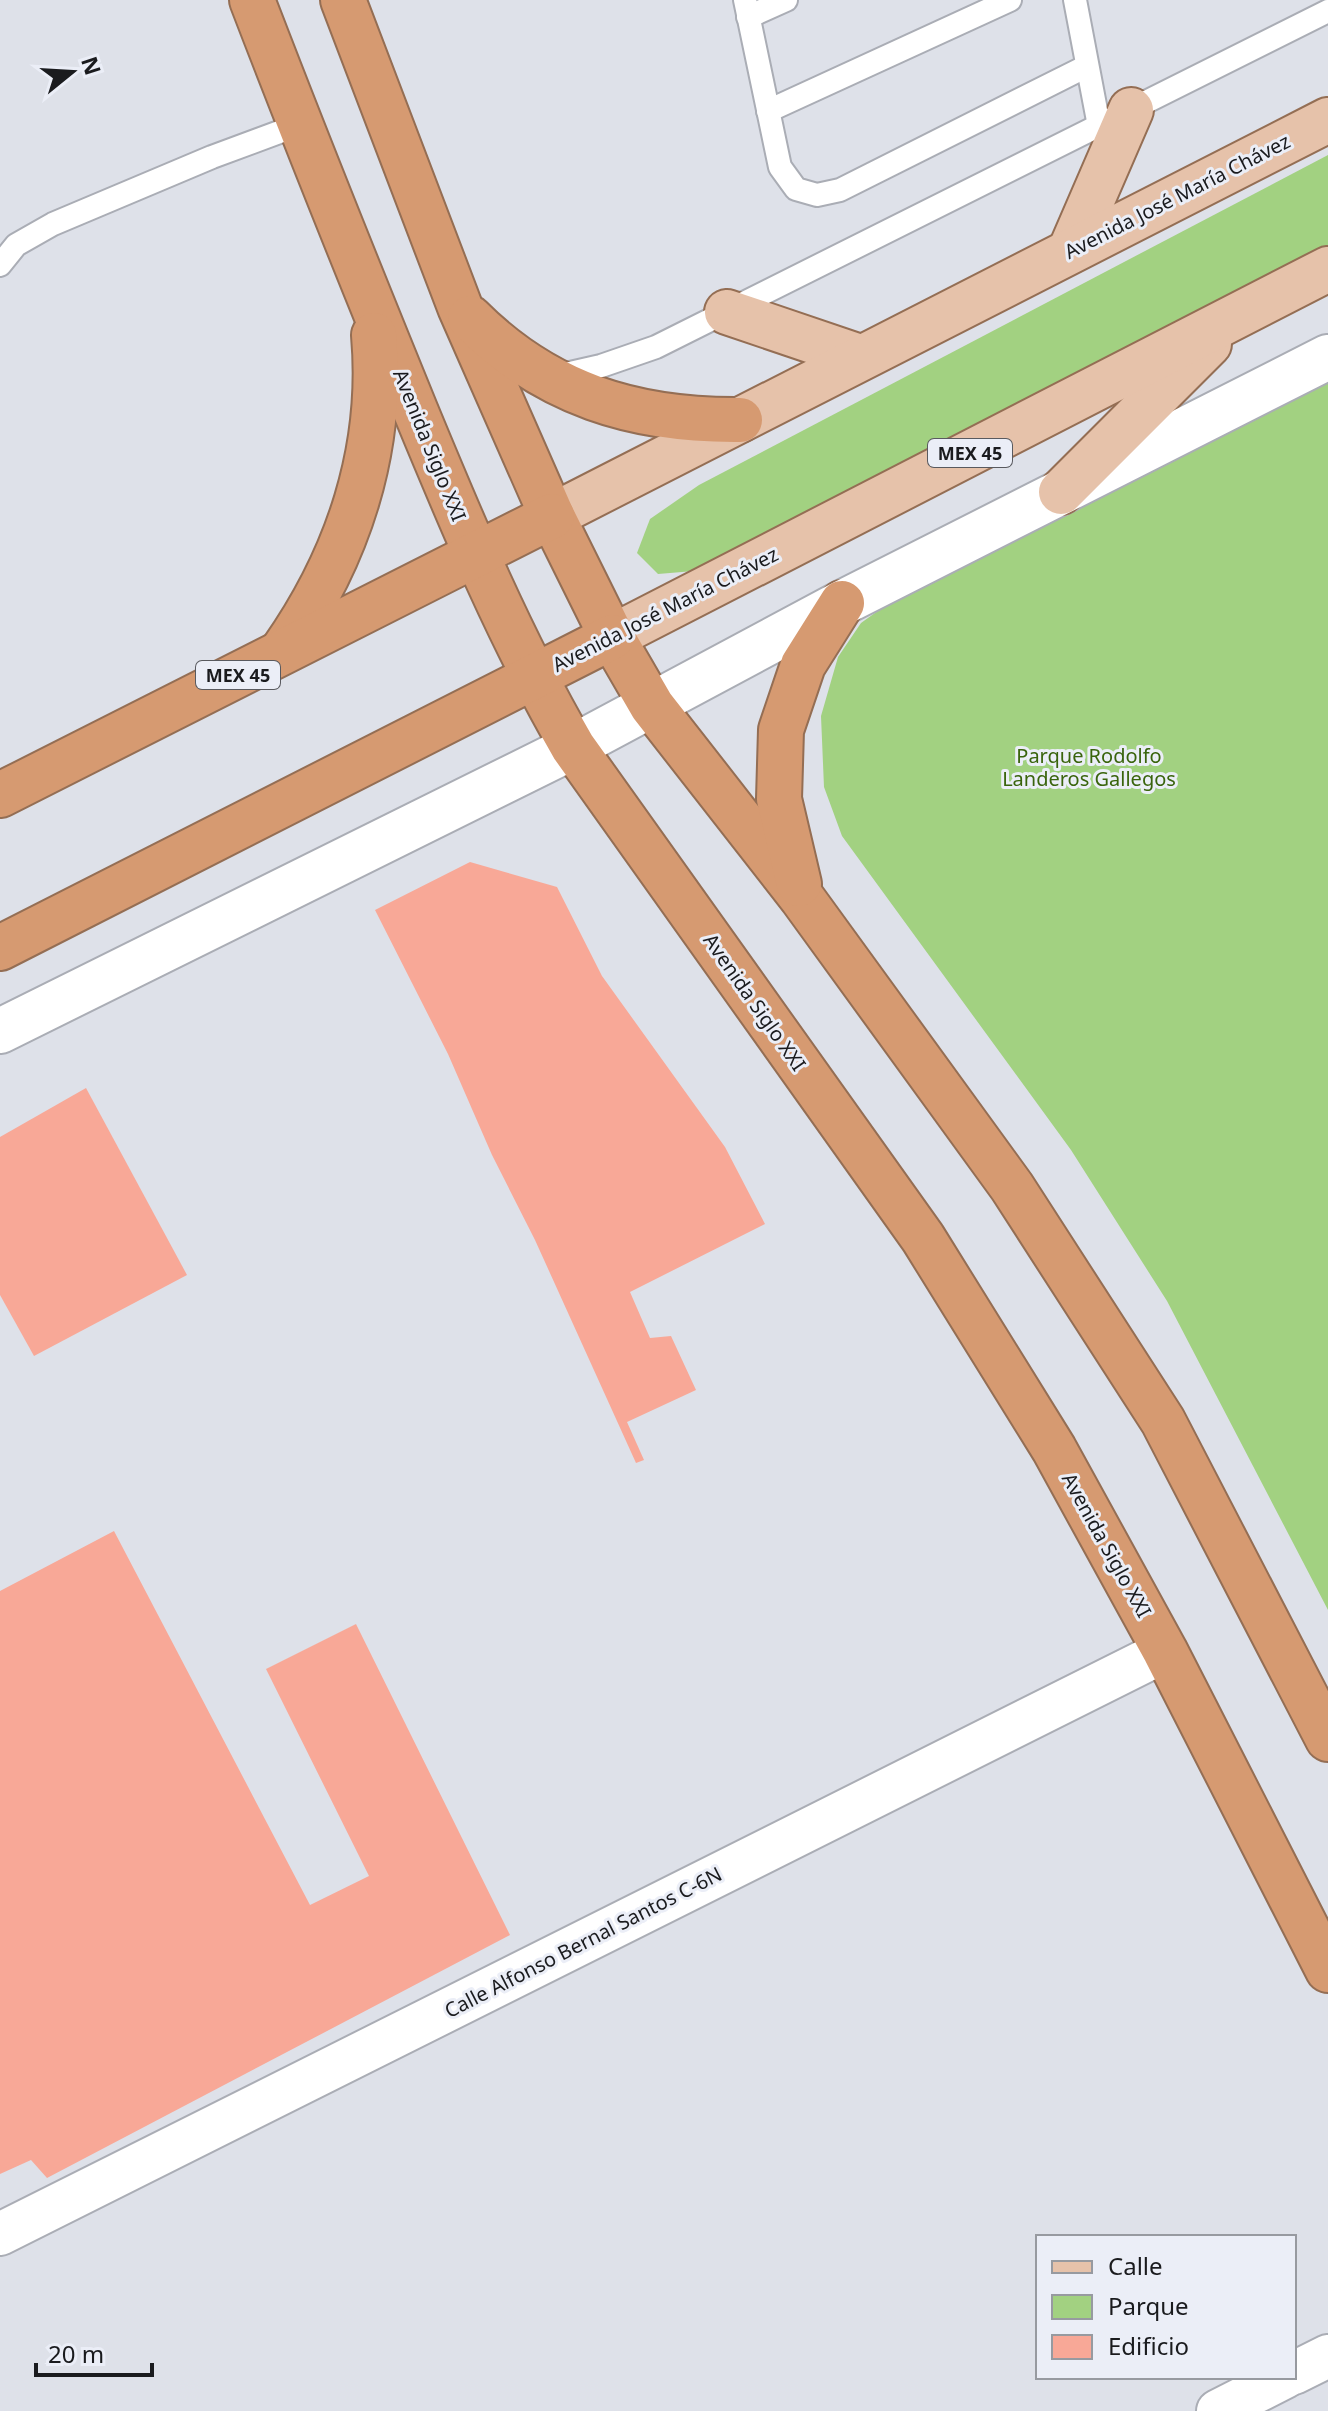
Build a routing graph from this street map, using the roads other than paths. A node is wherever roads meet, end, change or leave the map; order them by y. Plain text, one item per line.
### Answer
1 (252, 0) edge
2 (343, 0) edge
3 (786, 0) edge
4 (1010, 0) edge
5 (1075, 0) edge
6 (1326, 0) edge
7 (746, 9) edge
8 (1328, 12) edge
9 (1087, 66) junction
10 (768, 111) junction
11 (1115, 118) junction
12 (1328, 120) edge
13 (301, 124) junction
14 (1070, 251) junction
15 (0, 265) edge
16 (1328, 269) edge
17 (372, 305) junction
18 (460, 307) junction
19 (727, 312) junction
20 (1239, 314) junction
21 (860, 357) junction
22 (1328, 357) edge
23 (549, 378) junction
24 (740, 420) junction
25 (1061, 492) junction
26 (552, 516) junction
27 (475, 554) junction
28 (842, 603) junction
29 (612, 637) junction
30 (280, 653) junction
31 (532, 676) junction
32 (652, 706) junction
33 (573, 747) junction
34 (0, 795) edge
35 (802, 898) junction
36 (0, 948) edge
37 (0, 1031) edge
38 (1165, 1651) junction
39 (1328, 1739) edge
40 (1328, 1970) edge
41 (0, 2234) edge
42 (1328, 2356) edge
43 (1296, 2372) edge
44 (1281, 2379) edge
45 (1218, 2411) edge

1 - 13 highway, Avenida Siglo XXI
2 - 18 highway
3 - 7 lane
4 - 10 lane
5 - 9 lane
6 - 8 lane
7 - 10 lane
8 - 11 lane
9 - 10 lane
9 - 11 lane
11 - 14 main road
11 - 19 lane
12 - 14 main road, Avenida José María Chávez / MEX 45
13 - 15 lane
13 - 17 highway, Avenida Siglo XXI
14 - 21 main road, Avenida José María Chávez / MEX 45
16 - 20 main road, Avenida José María Chávez / MEX 45
17 - 27 highway, Avenida Siglo XXI
17 - 30 highway
18 - 23 highway
18 - 26 highway
19 - 21 main road
19 - 23 lane
20 - 25 main road
20 - 29 main road, Avenida José María Chávez / MEX 45
21 - 24 main road, Avenida José María Chávez / MEX 45
22 - 25 street
23 - 24 highway
24 - 26 main road, Avenida José María Chávez / MEX 45
25 - 28 street
26 - 27 highway, Avenida José María Chávez / MEX 45
26 - 29 highway
27 - 30 highway, Avenida José María Chávez / MEX 45
27 - 31 highway, Avenida Siglo XXI
28 - 32 street
28 - 35 highway
29 - 31 highway, Avenida José María Chávez / MEX 45
29 - 32 highway
30 - 34 highway, Avenida José María Chávez / MEX 45
31 - 33 highway, Avenida Siglo XXI
31 - 36 highway, Avenida José María Chávez / MEX 45
32 - 33 street
32 - 35 highway
33 - 37 street
33 - 38 highway, Avenida Siglo XXI
35 - 39 highway
38 - 40 highway, Avenida Siglo XXI
38 - 41 street, Calle Alfonso Bernal Santos C-6N
42 - 43 street
44 - 45 street

